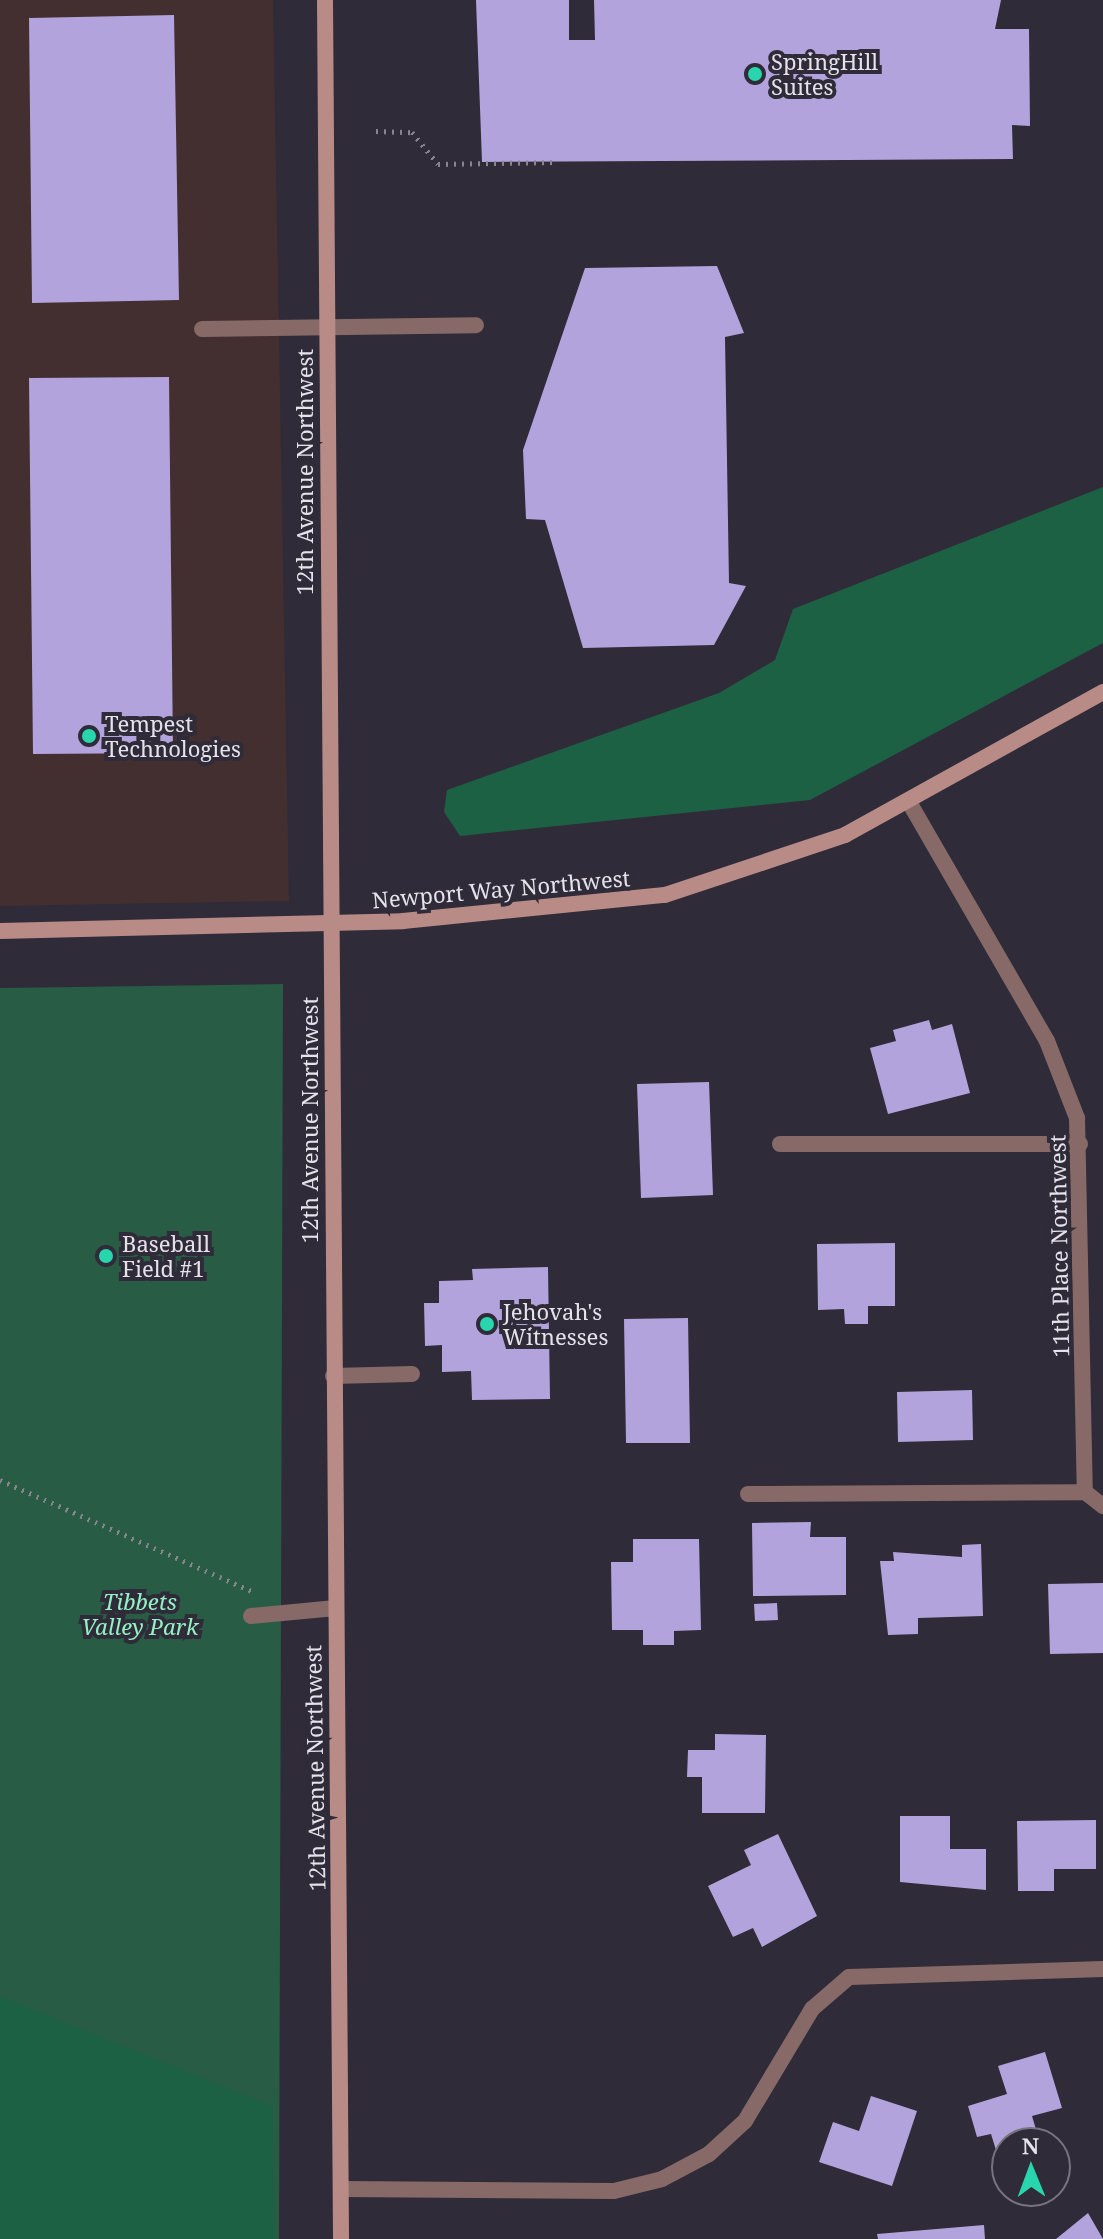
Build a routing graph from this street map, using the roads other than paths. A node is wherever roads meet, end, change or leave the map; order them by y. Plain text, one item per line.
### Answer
1 (325, 0) edge
2 (476, 325) dead end
3 (326, 327) junction
4 (202, 329) dead end
5 (1103, 692) edge
6 (909, 802) junction
7 (330, 924) junction
8 (0, 931) edge
9 (780, 1144) dead end
10 (1080, 1144) junction
11 (412, 1374) dead end
12 (333, 1376) junction
13 (1085, 1492) junction
14 (748, 1494) dead end
15 (1103, 1506) edge
16 (336, 1608) junction
17 (251, 1616) dead end
18 (1103, 1969) edge
19 (341, 2189) junction
20 (341, 2239) edge

1 - 3 street, 12th Avenue Northwest
2 - 3 street
3 - 4 street
3 - 7 street, 12th Avenue Northwest
5 - 6 street, Newport Way Northwest
6 - 7 street, Newport Way Northwest
6 - 10 street, 11th Place Northwest
7 - 8 street, Newport Way Northwest
7 - 12 street, 12th Avenue Northwest
9 - 10 street
10 - 13 street, 11th Place Northwest
11 - 12 street
12 - 16 street, 12th Avenue Northwest
13 - 14 street
13 - 15 street
16 - 17 street
16 - 19 street, 12th Avenue Northwest
18 - 19 street
19 - 20 street, 12th Avenue Northwest

